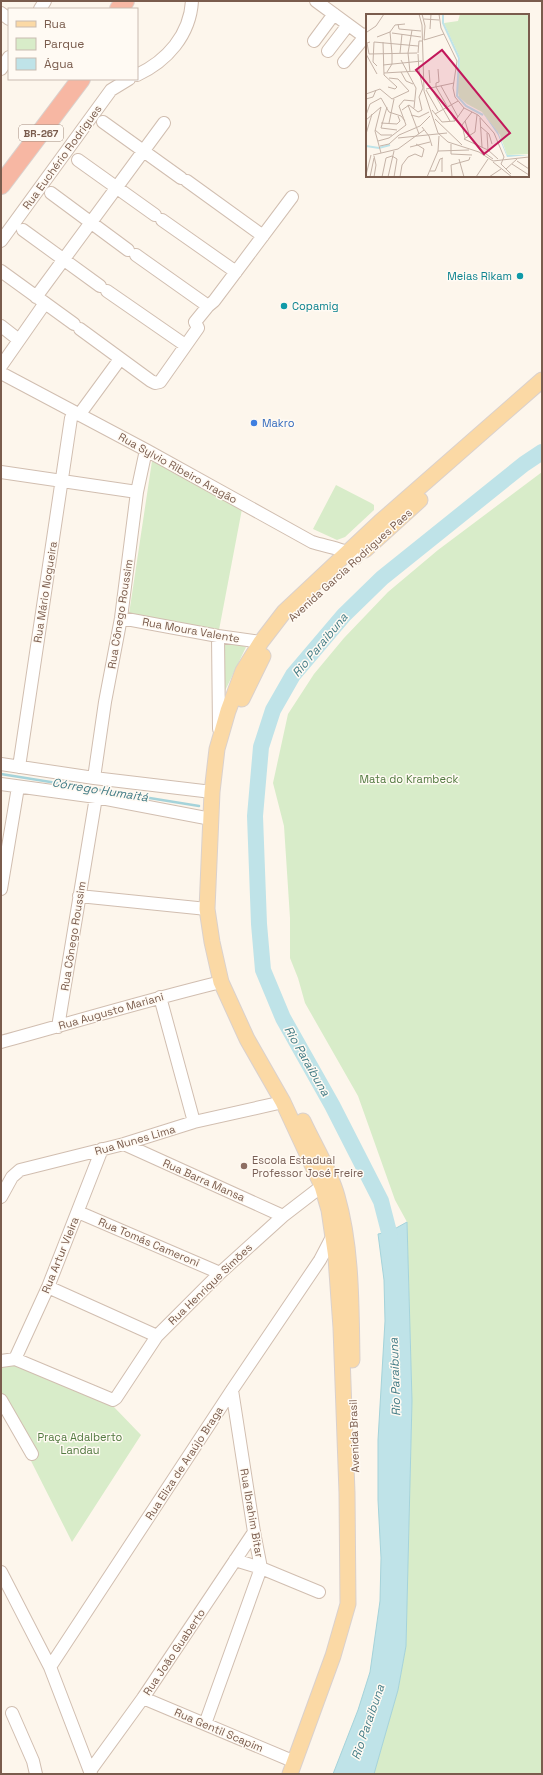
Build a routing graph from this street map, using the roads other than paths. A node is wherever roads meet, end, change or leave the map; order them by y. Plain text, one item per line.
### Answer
1 (192, 1) edge
2 (316, 1) edge
3 (334, 14) junction
4 (348, 25) junction
5 (366, 36) edge
6 (314, 41) dead end
7 (328, 51) dead end
8 (8, 58) edge
9 (344, 62) dead end
10 (1, 69) edge
11 (138, 74) edge
12 (67, 80) edge
13 (80, 80) edge
14 (126, 80) edge
15 (103, 122) dead end
16 (164, 123) dead end
17 (143, 152) junction
18 (78, 160) dead end
19 (1, 170) edge
20 (1, 185) edge
21 (116, 188) junction
22 (51, 193) dead end
23 (292, 197) dead end
24 (91, 223) junction
25 (23, 230) dead end
26 (263, 236) junction
27 (1, 241) edge
28 (63, 260) junction
29 (1, 271) edge
30 (236, 272) junction
31 (41, 300) junction
32 (208, 306) junction
33 (1, 326) edge
34 (19, 340) junction
35 (185, 346) junction
36 (120, 359) junction
37 (1, 366) edge
38 (1, 374) edge
39 (542, 380) edge
40 (542, 392) edge
41 (75, 416) junction
42 (146, 450) junction
43 (1, 472) edge
44 (62, 480) junction
45 (137, 492) junction
46 (352, 555) junction
47 (121, 618) junction
48 (218, 636) junction
49 (261, 642) junction
50 (253, 674) junction
51 (219, 742) junction
52 (1, 764) edge
53 (19, 767) junction
54 (94, 778) junction
55 (1, 784) edge
56 (18, 786) junction
57 (212, 792) junction
58 (96, 797) junction
59 (211, 819) junction
60 (217, 840) junction
61 (1, 888) edge
62 (79, 896) junction
63 (207, 909) junction
64 (221, 982) junction
65 (160, 997) junction
66 (58, 1027) junction
67 (257, 1034) junction
68 (1, 1042) edge
69 (288, 1101) junction
70 (194, 1122) junction
71 (124, 1144) junction
72 (102, 1149) junction
73 (322, 1186) junction
74 (1, 1197) edge
75 (78, 1212) junction
76 (283, 1216) junction
77 (332, 1237) junction
78 (336, 1258) junction
79 (320, 1260) junction
80 (220, 1273) junction
81 (48, 1287) junction
82 (157, 1336) junction
83 (15, 1358) junction
84 (1, 1362) edge
85 (232, 1390) junction
86 (1, 1400) edge
87 (32, 1454) dead end
88 (254, 1532) junction
89 (235, 1560) junction
90 (261, 1568) junction
91 (1, 1572) edge
92 (319, 1592) dead end
93 (50, 1667) junction
94 (143, 1698) junction
95 (12, 1713) dead end
96 (206, 1724) junction
97 (295, 1770) edge
98 (90, 1772) edge
99 (36, 1774) edge

1 - 11 street
2 - 3 street
3 - 4 street
3 - 6 street
4 - 5 street
4 - 7 street
5 - 9 street
8 - 10 street
12 - 19 highway, BR-267
13 - 20 highway, BR-267
14 - 27 street, Rua Euchério Rodrigues
15 - 17 street
16 - 17 street
17 - 21 street
17 - 26 street
18 - 21 street
21 - 24 street
21 - 30 street
22 - 24 street
23 - 26 street
24 - 28 street
24 - 32 street
25 - 28 street
26 - 30 street
28 - 31 street
28 - 35 street
29 - 31 street
30 - 32 street
31 - 34 street
31 - 36 street
32 - 35 street
33 - 34 street
34 - 37 street
35 - 36 street
36 - 41 street
38 - 41 street, Rua Sylvio Ribeiro Aragão
39 - 46 main road, Avenida Garcia Rodrigues Paes
40 - 46 main road, Avenida Garcia Rodrigues Paes
41 - 42 street, Rua Sylvio Ribeiro Aragão
41 - 44 street, Rua Mário Nogueira
42 - 45 street, Rua Cônego Roussim
42 - 46 street, Rua Sylvio Ribeiro Aragão
43 - 44 street
44 - 45 street
44 - 53 street, Rua Mário Nogueira
45 - 47 street, Rua Cônego Roussim
46 - 49 main road, Avenida Garcia Rodrigues Paes
46 - 50 main road, Avenida Garcia Rodrigues Paes
47 - 48 street, Rua Moura Valente
47 - 54 street, Rua Cônego Roussim
48 - 49 street, Rua Moura Valente
48 - 51 street, Avenida Garcia Rodrigues Paes
49 - 50 main road
49 - 51 main road, Avenida Garcia Rodrigues Paes
50 - 60 main road, Avenida Garcia Rodrigues Paes
51 - 57 main road, Avenida Garcia Rodrigues Paes
52 - 53 street
53 - 54 street
54 - 57 street
55 - 56 street
56 - 58 street
56 - 61 street
57 - 59 main road, Avenida Garcia Rodrigues Paes
57 - 60 main road
58 - 59 street
58 - 62 street, Rua Cônego Roussim
59 - 63 main road, Avenida Garcia Rodrigues Paes
60 - 67 main road, Avenida Garcia Rodrigues Paes
62 - 63 street
62 - 66 street, Rua Cônego Roussim
63 - 64 main road, Avenida Garcia Rodrigues Paes
64 - 65 street, Rua Augusto Mariani
64 - 67 main road
64 - 69 main road, Avenida Garcia Rodrigues Paes
65 - 66 street, Rua Augusto Mariani
65 - 70 street
66 - 68 street, Rua Augusto Mariani
67 - 69 main road, Avenida Garcia Rodrigues Paes
69 - 70 street, Rua Nunes Lima
69 - 73 main road, Avenida Brasil
69 - 97 main road, Avenida Brasil
70 - 71 street, Rua Nunes Lima
71 - 72 street, Rua Nunes Lima
71 - 76 street, Rua Barra Mansa
72 - 74 street, Rua Nunes Lima
72 - 75 street, Rua Artur Vieira
73 - 76 street, Rua Henrique Simões
73 - 77 main road, Avenida Brasil
75 - 80 street, Rua Tomás Cameroni
75 - 81 street, Rua Artur Vieira
76 - 80 street, Rua Henrique Simões
77 - 78 main road, Avenida Brasil
77 - 79 street, Rua Eliza de Araújo Braga
78 - 79 street
78 - 97 main road, Avenida Brasil
79 - 85 street, Rua Eliza de Araújo Braga
80 - 82 street, Rua Henrique Simões
81 - 82 street
81 - 83 street, Rua Artur Vieira
82 - 83 street, Rua Henrique Simões
83 - 84 street
85 - 88 street, Rua Ibrahim Bitar
85 - 93 street, Rua Eliza de Araújo Braga
86 - 87 street
88 - 89 street, Rua João Guaberto
88 - 90 street, Rua Ibrahim Bitar
89 - 90 street
89 - 94 street, Rua João Guaberto
90 - 92 street
90 - 96 street, Rua Ibrahim Bitar
91 - 93 street
93 - 98 street
94 - 96 street, Rua Gentil Scapim
94 - 98 street, Rua João Guaberto
95 - 99 street
96 - 97 street, Rua Gentil Scapim

